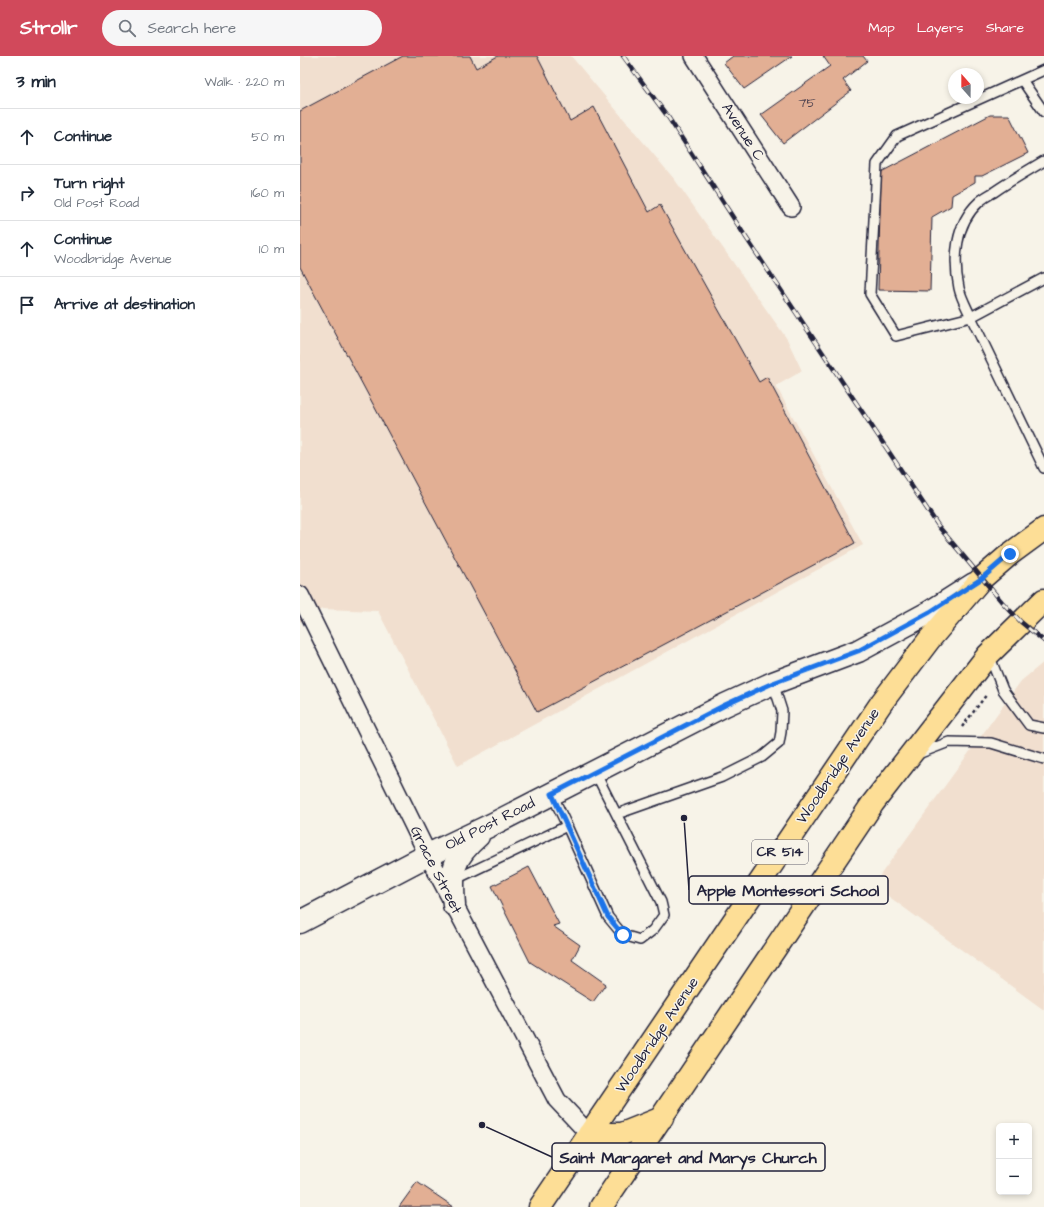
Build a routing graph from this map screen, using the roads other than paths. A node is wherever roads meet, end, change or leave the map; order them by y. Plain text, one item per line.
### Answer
1 (694, 56) edge
2 (1044, 70) edge
3 (1022, 80) junction
4 (1044, 112) edge
5 (1044, 161) edge
6 (791, 207) dead end
7 (1044, 278) edge
8 (971, 317) junction
9 (1044, 468) edge
10 (1044, 529) edge
11 (981, 579) junction
12 (300, 595) edge
13 (1044, 600) edge
14 (988, 655) junction
15 (773, 683) junction
16 (1044, 728) edge
17 (909, 757) junction
18 (1044, 759) edge
19 (595, 772) junction
20 (552, 794) junction
21 (617, 814) junction
22 (491, 825) junction
23 (567, 826) junction
24 (428, 855) junction
25 (450, 891) junction
26 (300, 922) edge
27 (662, 1118) junction
28 (589, 1134) junction
29 (540, 1207) edge
30 (601, 1207) edge

1 - 6 street, Avenue C
2 - 3 lane
3 - 4 lane
3 - 8 lane
5 - 8 lane
7 - 8 lane
8 - 9 lane
10 - 11 main road, Woodbridge Avenue / CR 514
11 - 15 street, Old Post Road
11 - 28 main road, Woodbridge Avenue / CR 514
12 - 24 street, Grace Street
13 - 14 main road, CR 514
14 - 16 lane
14 - 17 main road, CR 514
15 - 19 street, Old Post Road
15 - 21 lane
17 - 18 lane
17 - 27 main road, CR 514
19 - 20 street, Old Post Road
19 - 21 lane
20 - 22 street, Old Post Road
20 - 23 lane
21 - 23 lane
22 - 24 street, Old Post Road
22 - 25 street
23 - 25 lane
24 - 25 street, Grace Street
24 - 26 street, Old Post Road
25 - 28 street, Grace Street
27 - 28 main road
27 - 30 main road, CR 514
28 - 29 main road, Woodbridge Avenue / CR 514

